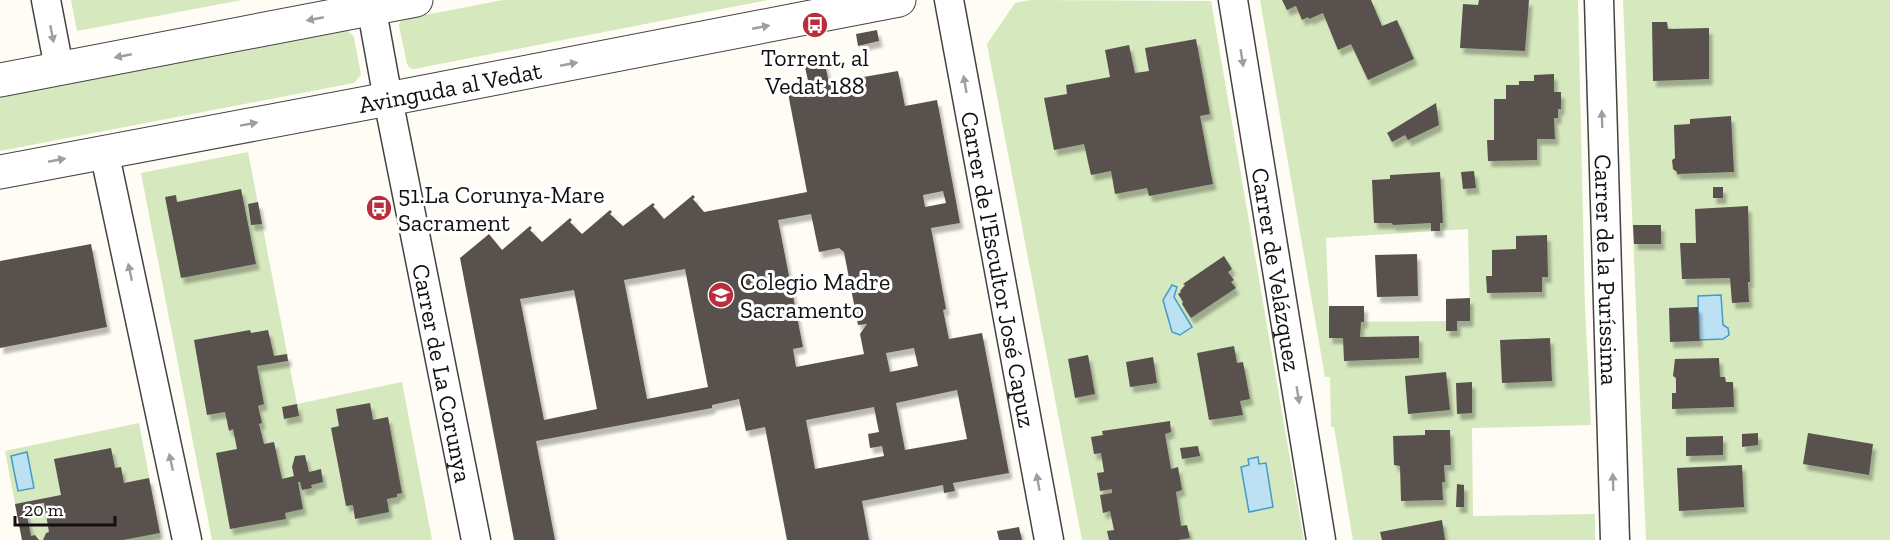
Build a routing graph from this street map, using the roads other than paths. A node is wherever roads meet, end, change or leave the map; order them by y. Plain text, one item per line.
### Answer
1 (46, 0) edge
2 (416, 0) edge
3 (899, 0) edge
4 (949, 0) edge
5 (1233, 0) edge
6 (1599, 0) edge
7 (371, 4) edge
8 (59, 69) junction
9 (0, 80) edge
10 (388, 99) junction
11 (104, 151) junction
12 (0, 172) edge
13 (187, 540) edge
14 (476, 540) edge
15 (1049, 540) edge
16 (1321, 540) edge
17 (1615, 540) edge

1 -> 8 street
2 - 7 street
10 -> 3 street, Avinguda al Vedat
15 -> 4 street, Carrer de l'Escultor José Capuz
5 -> 16 street, Carrer de Velázquez
17 -> 6 street, Carrer de la Puríssima
7 -> 8 street
7 - 10 street, Carrer de La Corunya
8 - 9 street
11 -> 10 street, Avinguda al Vedat
10 - 14 street, Carrer de La Corunya
12 -> 11 street, Avinguda al Vedat
13 -> 11 street

